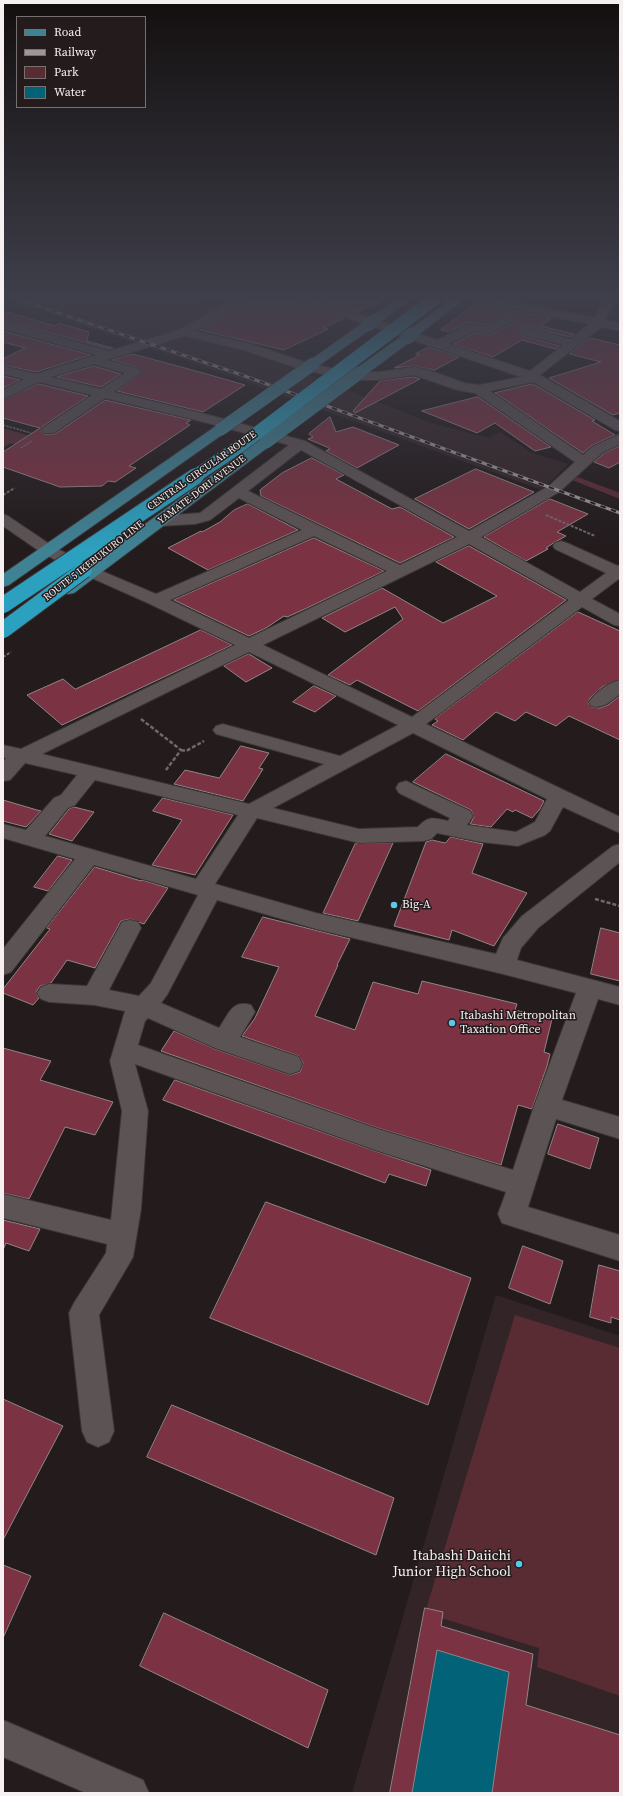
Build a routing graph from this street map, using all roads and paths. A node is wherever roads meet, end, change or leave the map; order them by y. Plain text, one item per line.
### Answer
1 (25, 384) edge
2 (56, 384) edge
3 (117, 384) edge
4 (285, 384) edge
5 (316, 384) edge
6 (319, 384) edge
7 (344, 384) edge
8 (451, 384) edge
9 (504, 384) edge
10 (545, 384) edge
11 (479, 389) junction
12 (101, 394) junction
13 (3, 395) edge
14 (620, 428) edge
15 (49, 430) dead end
16 (620, 438) edge
17 (30, 442) dead end
18 (300, 444) junction
19 (236, 445) junction
20 (21, 448) dead end
21 (584, 462) junction
22 (15, 488) dead end
23 (237, 492) junction
24 (3, 496) edge
25 (526, 505) junction
26 (3, 518) edge
27 (160, 521) junction
28 (314, 530) junction
29 (595, 536) dead end
30 (470, 537) junction
31 (561, 546) dead end
32 (48, 550) junction
33 (91, 572) junction
34 (400, 572) junction
35 (618, 572) edge
36 (3, 582) edge
37 (3, 600) edge
38 (156, 600) junction
39 (582, 600) junction
40 (3, 605) edge
41 (620, 621) edge
42 (3, 627) edge
43 (3, 630) edge
44 (3, 637) edge
45 (248, 645) junction
46 (620, 685) edge
47 (598, 702) dead end
48 (124, 706) junction
49 (413, 725) junction
50 (223, 730) dead end
51 (3, 751) edge
52 (25, 755) junction
53 (343, 763) junction
54 (91, 771) junction
55 (3, 775) edge
56 (155, 787) junction
57 (406, 788) dead end
58 (558, 796) junction
59 (252, 810) junction
60 (620, 826) edge
61 (452, 830) junction
62 (3, 831) edge
63 (30, 839) junction
64 (620, 851) edge
65 (89, 856) junction
66 (206, 890) junction
67 (130, 928) dead end
68 (504, 962) junction
69 (3, 966) edge
70 (590, 988) junction
71 (49, 993) dead end
72 (94, 996) junction
73 (620, 996) edge
74 (144, 1006) junction
75 (243, 1012) dead end
76 (224, 1041) junction
77 (124, 1050) junction
78 (290, 1064) dead end
79 (547, 1106) junction
80 (620, 1128) edge
81 (522, 1185) junction
82 (3, 1206) edge
83 (121, 1246) junction
84 (620, 1248) edge
85 (98, 1431) dead end
86 (3, 1738) edge
87 (130, 1793) edge

1 - 13 street
2 - 12 street
3 - 12 street
4 - 32 main road, bridge
5 - 19 highway, CENTRAL CIRCULAR ROUTE
6 - 19 highway, CENTRAL CIRCULAR ROUTE, bridge
7 - 27 main road, YAMATE-DORI AVENUE, bridge
8 - 11 street
9 - 11 street
10 - 14 street
11 - 21 street
12 - 15 street
12 - 18 street
16 - 21 street
17 - 20 path
18 - 23 street
18 - 30 street
19 - 37 highway, CENTRAL CIRCULAR ROUTE, bridge
19 - 40 highway, CENTRAL CIRCULAR ROUTE, bridge
19 - 42 highway, ROUTE 5 IKEBUKURO LINE, bridge
19 - 43 highway, ROUTE 5 IKEBUKURO LINE, bridge
21 - 25 street
22 - 24 path
23 - 27 street
23 - 28 street
25 - 29 path
25 - 30 street
26 - 32 street
27 - 33 main road, YAMATE-DORI AVENUE
28 - 34 street
28 - 38 street
30 - 34 street
30 - 39 street
31 - 35 street
32 - 33 street
32 - 36 main road
33 - 38 street
33 - 44 main road, YAMATE-DORI AVENUE
34 - 45 street
35 - 39 street
38 - 45 street
39 - 41 street
39 - 49 street
45 - 48 street
45 - 49 street
46 - 47 street
48 - 52 street
48 - 56 path
49 - 53 street
49 - 58 street
50 - 53 street
51 - 52 street
52 - 54 street
52 - 55 street
53 - 59 street
54 - 56 street
54 - 63 street
56 - 59 street
57 - 61 street
58 - 60 street
58 - 61 street
59 - 61 street
59 - 66 street
62 - 63 street
63 - 65 street
64 - 68 street
65 - 66 street
65 - 69 street
66 - 68 street
66 - 74 street
67 - 72 street
68 - 70 street
70 - 73 street
70 - 79 street
71 - 72 street
72 - 74 street
74 - 76 street
74 - 77 street
75 - 76 street
76 - 78 street
77 - 81 street
77 - 83 street
79 - 80 street
79 - 81 street
81 - 84 street
82 - 83 street
83 - 85 street
86 - 87 street

